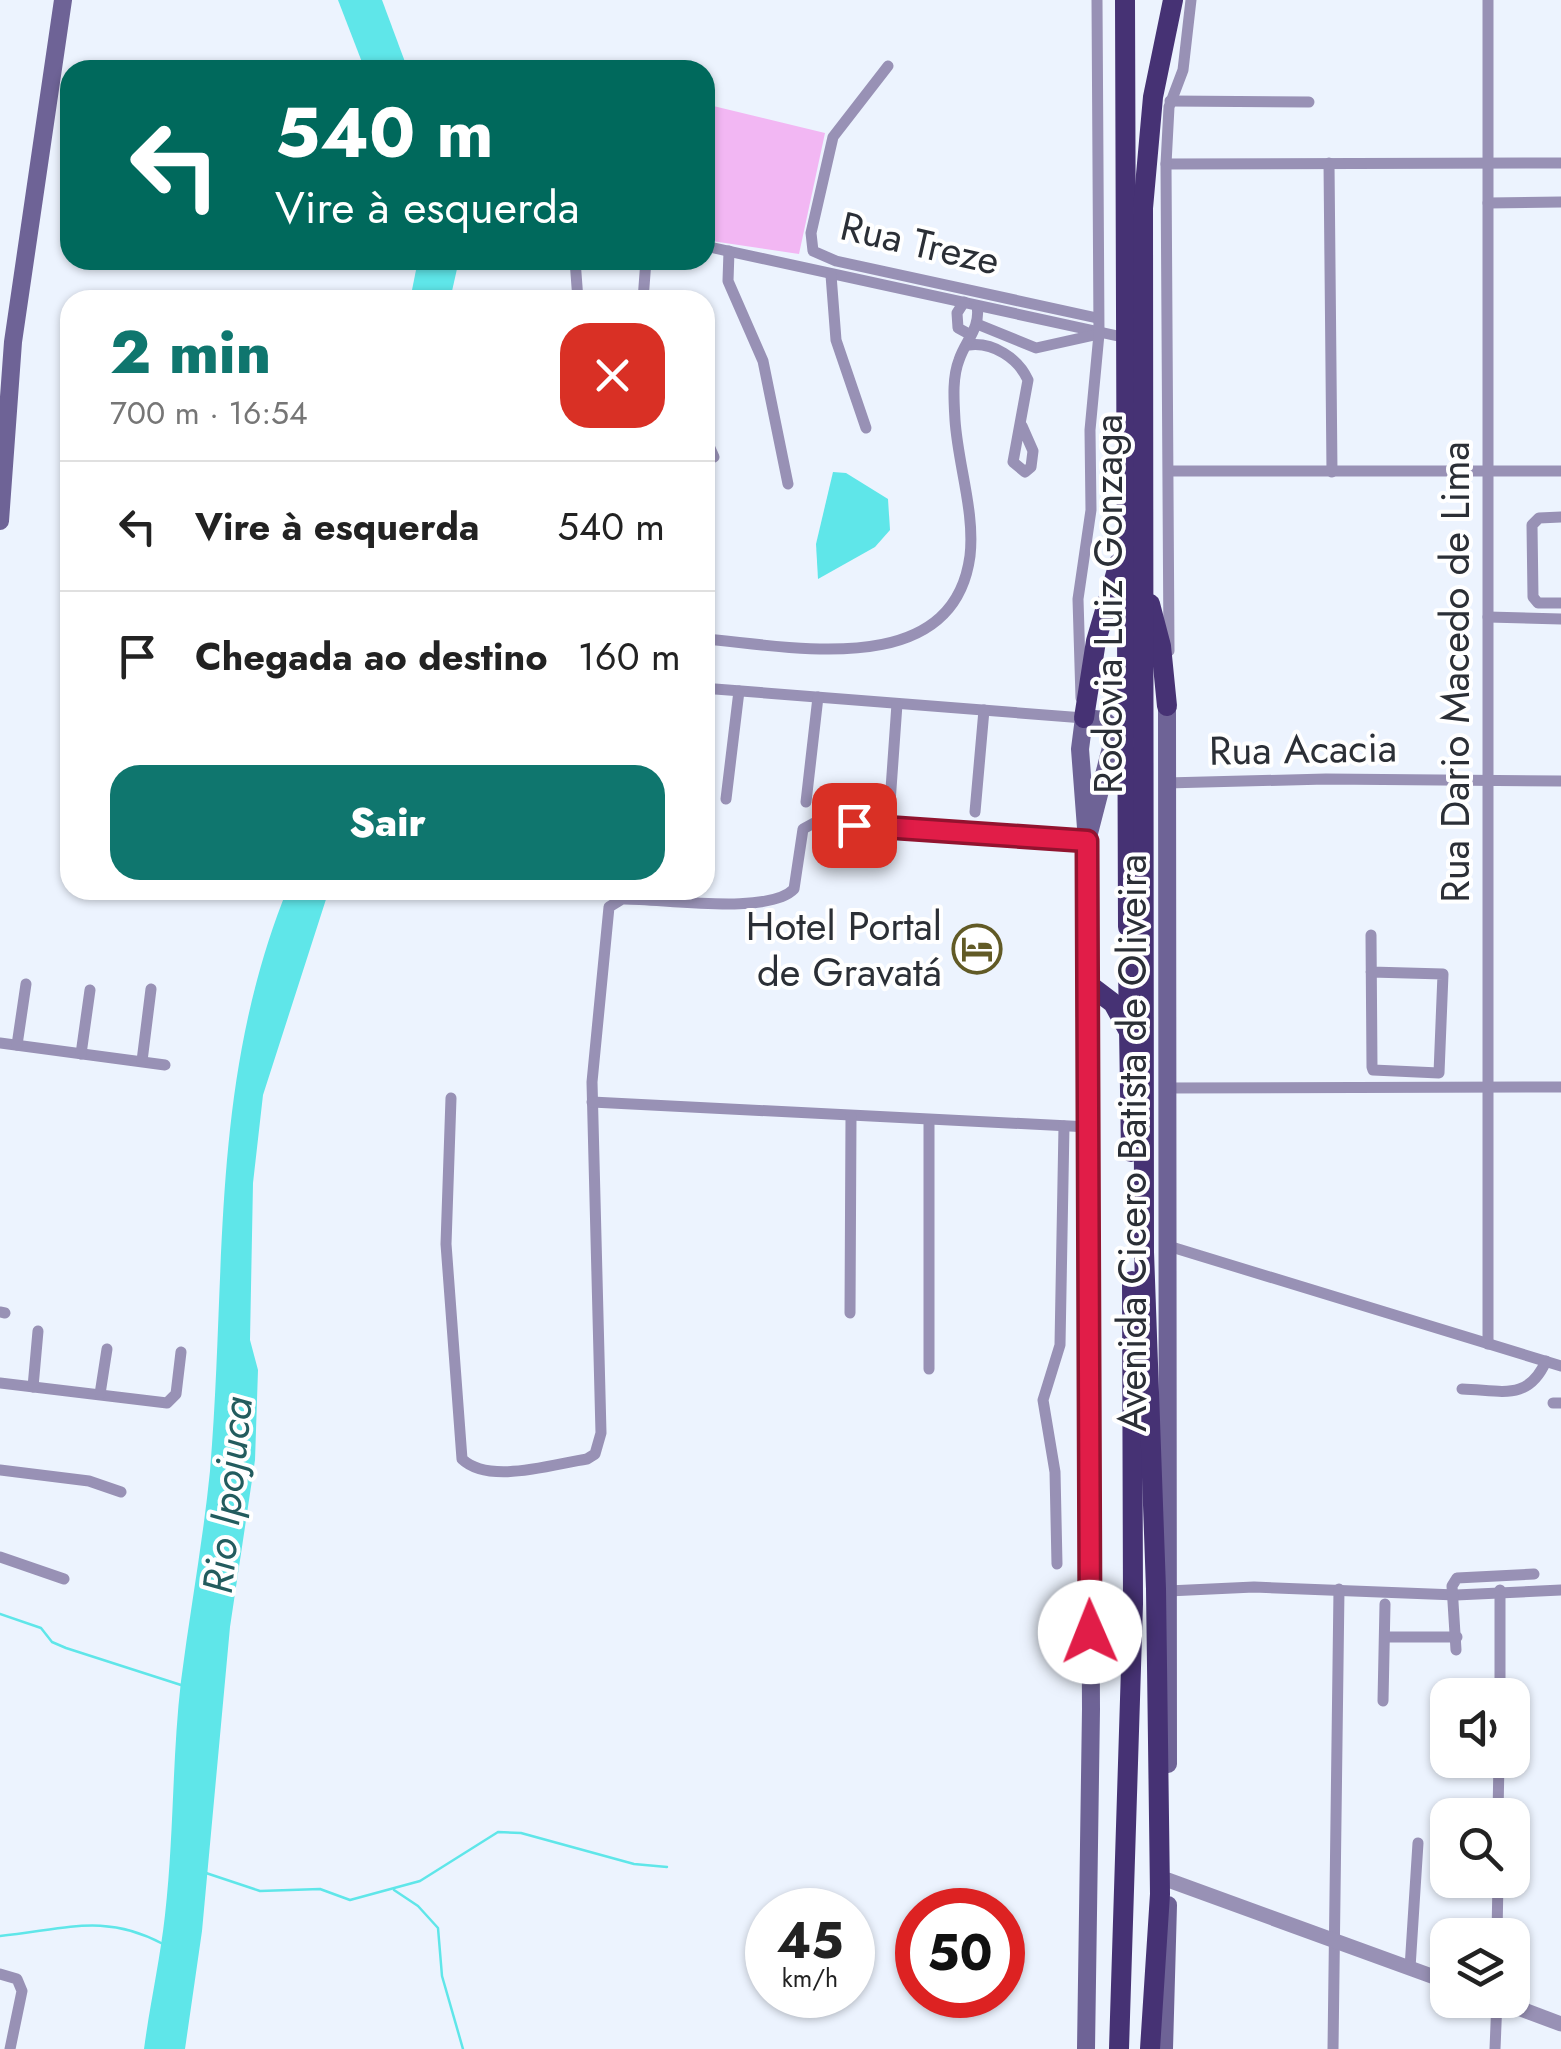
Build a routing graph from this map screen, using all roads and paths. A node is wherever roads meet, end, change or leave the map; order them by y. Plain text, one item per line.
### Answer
1 (63, 0) edge
2 (1097, 0) edge
3 (1125, 0) edge
4 (1173, 0) edge
5 (1191, 0) edge
6 (1488, 0) edge
7 (888, 66) dead end
8 (1170, 101) junction
9 (1310, 102) dead end
10 (1486, 162) junction
11 (1330, 163) junction
12 (1561, 163) edge
13 (1166, 164) junction
14 (1561, 202) edge
15 (1488, 203) junction
16 (715, 248) edge
17 (729, 251) junction
18 (831, 275) junction
19 (970, 304) junction
20 (1097, 318) junction
21 (1026, 319) junction
22 (1054, 323) junction
23 (1099, 334) junction
24 (971, 335) junction
25 (1127, 338) junction
26 (1022, 342) junction
27 (1054, 345) junction
28 (1143, 353) junction
29 (1168, 354) junction
30 (1022, 426) dead end
31 (866, 428) dead end
32 (1170, 471) junction
33 (1488, 471) junction
34 (1561, 471) edge
35 (1332, 472) junction
36 (788, 484) dead end
37 (1142, 499) junction
38 (1170, 500) junction
39 (1561, 517) edge
40 (0, 520) edge
41 (1124, 552) junction
42 (1142, 584) junction
43 (1561, 604) edge
44 (1488, 617) junction
45 (1561, 619) edge
46 (715, 640) edge
47 (715, 690) dead end
48 (739, 691) junction
49 (818, 698) junction
50 (897, 704) junction
51 (1168, 706) junction
52 (984, 710) junction
53 (1084, 715) junction
54 (1488, 781) junction
55 (1561, 782) edge
56 (1166, 783) junction
57 (726, 798) dead end
58 (806, 802) dead end
59 (890, 802) dead end
60 (975, 812) dead end
61 (1087, 841) junction
62 (1371, 934) dead end
63 (1372, 972) junction
64 (26, 984) dead end
65 (1088, 984) junction
66 (151, 989) dead end
67 (90, 990) dead end
68 (1130, 1034) junction
69 (0, 1043) edge
70 (18, 1045) junction
71 (82, 1054) junction
72 (142, 1061) junction
73 (165, 1065) dead end
74 (1406, 1073) junction
75 (1561, 1087) edge
76 (1166, 1088) junction
77 (1406, 1088) junction
78 (1488, 1088) junction
79 (450, 1098) dead end
80 (592, 1102) junction
81 (851, 1116) junction
82 (929, 1120) junction
83 (1064, 1126) junction
84 (1089, 1128) junction
85 (1164, 1245) junction
86 (850, 1313) dead end
87 (38, 1331) dead end
88 (1488, 1344) junction
89 (107, 1349) dead end
90 (181, 1352) dead end
91 (1546, 1362) junction
92 (1561, 1366) edge
93 (929, 1369) dead end
94 (0, 1383) edge
95 (34, 1387) junction
96 (1462, 1388) dead end
97 (100, 1394) junction
98 (0, 1470) edge
99 (122, 1492) dead end
100 (0, 1557) edge
101 (1057, 1564) dead end
102 (1534, 1574) dead end
103 (64, 1579) dead end
104 (1339, 1589) junction
105 (1168, 1590) junction
106 (1500, 1590) junction
107 (1561, 1590) edge
108 (1456, 1595) junction
109 (1385, 1604) dead end
110 (1385, 1638) junction
111 (1500, 1678) edge
112 (1383, 1701) dead end
113 (1418, 1843) dead end
114 (1168, 1880) junction
115 (1334, 1942) junction
116 (1410, 1968) junction
117 (0, 1974) edge
118 (1430, 1975) edge
119 (1530, 2012) edge
120 (1496, 2018) edge
121 (1561, 2024) edge
122 (10, 2049) edge
123 (1086, 2049) edge
124 (1119, 2049) edge
125 (1150, 2049) edge
126 (1164, 2049) edge
127 (1333, 2049) edge
128 (1494, 2049) edge

1 - 40 main road
2 - 20 street
3 - 25 highway, Rodovia Luiz Gonzaga
4 - 28 highway, Rodovia Luiz Gonzaga
5 - 8 street, Avenida Cicero Batista de Oliveira
6 - 10 street, Rua Dario Macedo de Lima
7 - 20 street, Rua Treze
8 - 9 street
8 - 13 street, Avenida Cicero Batista de Oliveira
10 - 11 street
10 - 12 street
10 - 15 street, Rua Dario Macedo de Lima
11 - 13 street
11 - 35 street
13 - 29 street, Avenida Cicero Batista de Oliveira
14 - 15 street
15 - 33 street, Rua Dario Macedo de Lima
16 - 17 street
17 - 18 street
17 - 36 street
18 - 19 street
18 - 31 street
19 - 21 street
19 - 24 street
19 - 24 street
20 - 23 street
21 - 22 street
21 - 26 street
22 - 23 street
22 - 27 street
23 - 25 street
23 - 27 street
23 - 53 street
24 - 26 street
24 - 30 street
24 - 46 street
25 - 41 highway, Rodovia Luiz Gonzaga
26 - 27 street
28 - 29 street
28 - 37 highway, Rodovia Luiz Gonzaga
29 - 32 street, Avenida Cicero Batista de Oliveira
32 - 35 street
32 - 38 street, Avenida Cicero Batista de Oliveira
33 - 34 street
33 - 35 street
33 - 44 street, Rua Dario Macedo de Lima
37 - 38 street
37 - 42 highway, Rodovia Luiz Gonzaga
38 - 51 street, Avenida Cicero Batista de Oliveira
39 - 43 street
41 - 53 highway
41 - 68 highway, Rodovia Luiz Gonzaga
42 - 51 highway
42 - 125 highway, Rodovia Luiz Gonzaga
44 - 45 street
44 - 54 street, Rua Dario Macedo de Lima
47 - 48 street
48 - 49 street
48 - 57 street
49 - 50 street
49 - 58 street
50 - 52 street
50 - 59 street
51 - 56 main road, Avenida Cicero Batista de Oliveira
52 - 53 street
52 - 60 street
53 - 61 main road, Avenida Cicero Batista de Oliveira
53 - 61 main road
54 - 55 street, Rua Acacia
54 - 56 street, Rua Acacia
54 - 78 street, Rua Dario Macedo de Lima
56 - 76 main road, Avenida Cicero Batista de Oliveira
61 - 65 main road, Avenida Cicero Batista de Oliveira
61 - 80 street
62 - 63 street
63 - 74 street
63 - 74 street
64 - 70 street
65 - 68 highway
65 - 84 main road, Avenida Cicero Batista de Oliveira
66 - 72 street
67 - 71 street
68 - 124 highway, Rodovia Luiz Gonzaga
69 - 70 street
70 - 71 street
71 - 72 street
72 - 73 street
74 - 77 street
75 - 78 street
76 - 77 street
76 - 85 main road, Avenida Cicero Batista de Oliveira
77 - 78 street
78 - 88 street, Rua Dario Macedo de Lima
79 - 80 street
80 - 81 street
81 - 82 street
81 - 86 street
82 - 83 street
82 - 93 street
83 - 84 street
83 - 101 street
84 - 123 main road, Avenida Cicero Batista de Oliveira
85 - 88 street
85 - 105 main road, Avenida Cicero Batista de Oliveira
87 - 95 street
88 - 91 street
89 - 97 street
90 - 97 street
91 - 92 street
91 - 96 street
94 - 95 street
95 - 97 street
98 - 99 street
100 - 103 street
102 - 108 street
104 - 105 street
104 - 108 street
104 - 115 street
105 - 114 main road, Avenida Cicero Batista de Oliveira
106 - 107 street
106 - 108 street
106 - 111 street
108 - 110 street
109 - 110 street
110 - 112 street
113 - 116 street
114 - 115 street
114 - 126 main road, Avenida Cicero Batista de Oliveira
115 - 116 street
115 - 127 street
116 - 118 street
117 - 122 street
119 - 121 street
120 - 128 street

